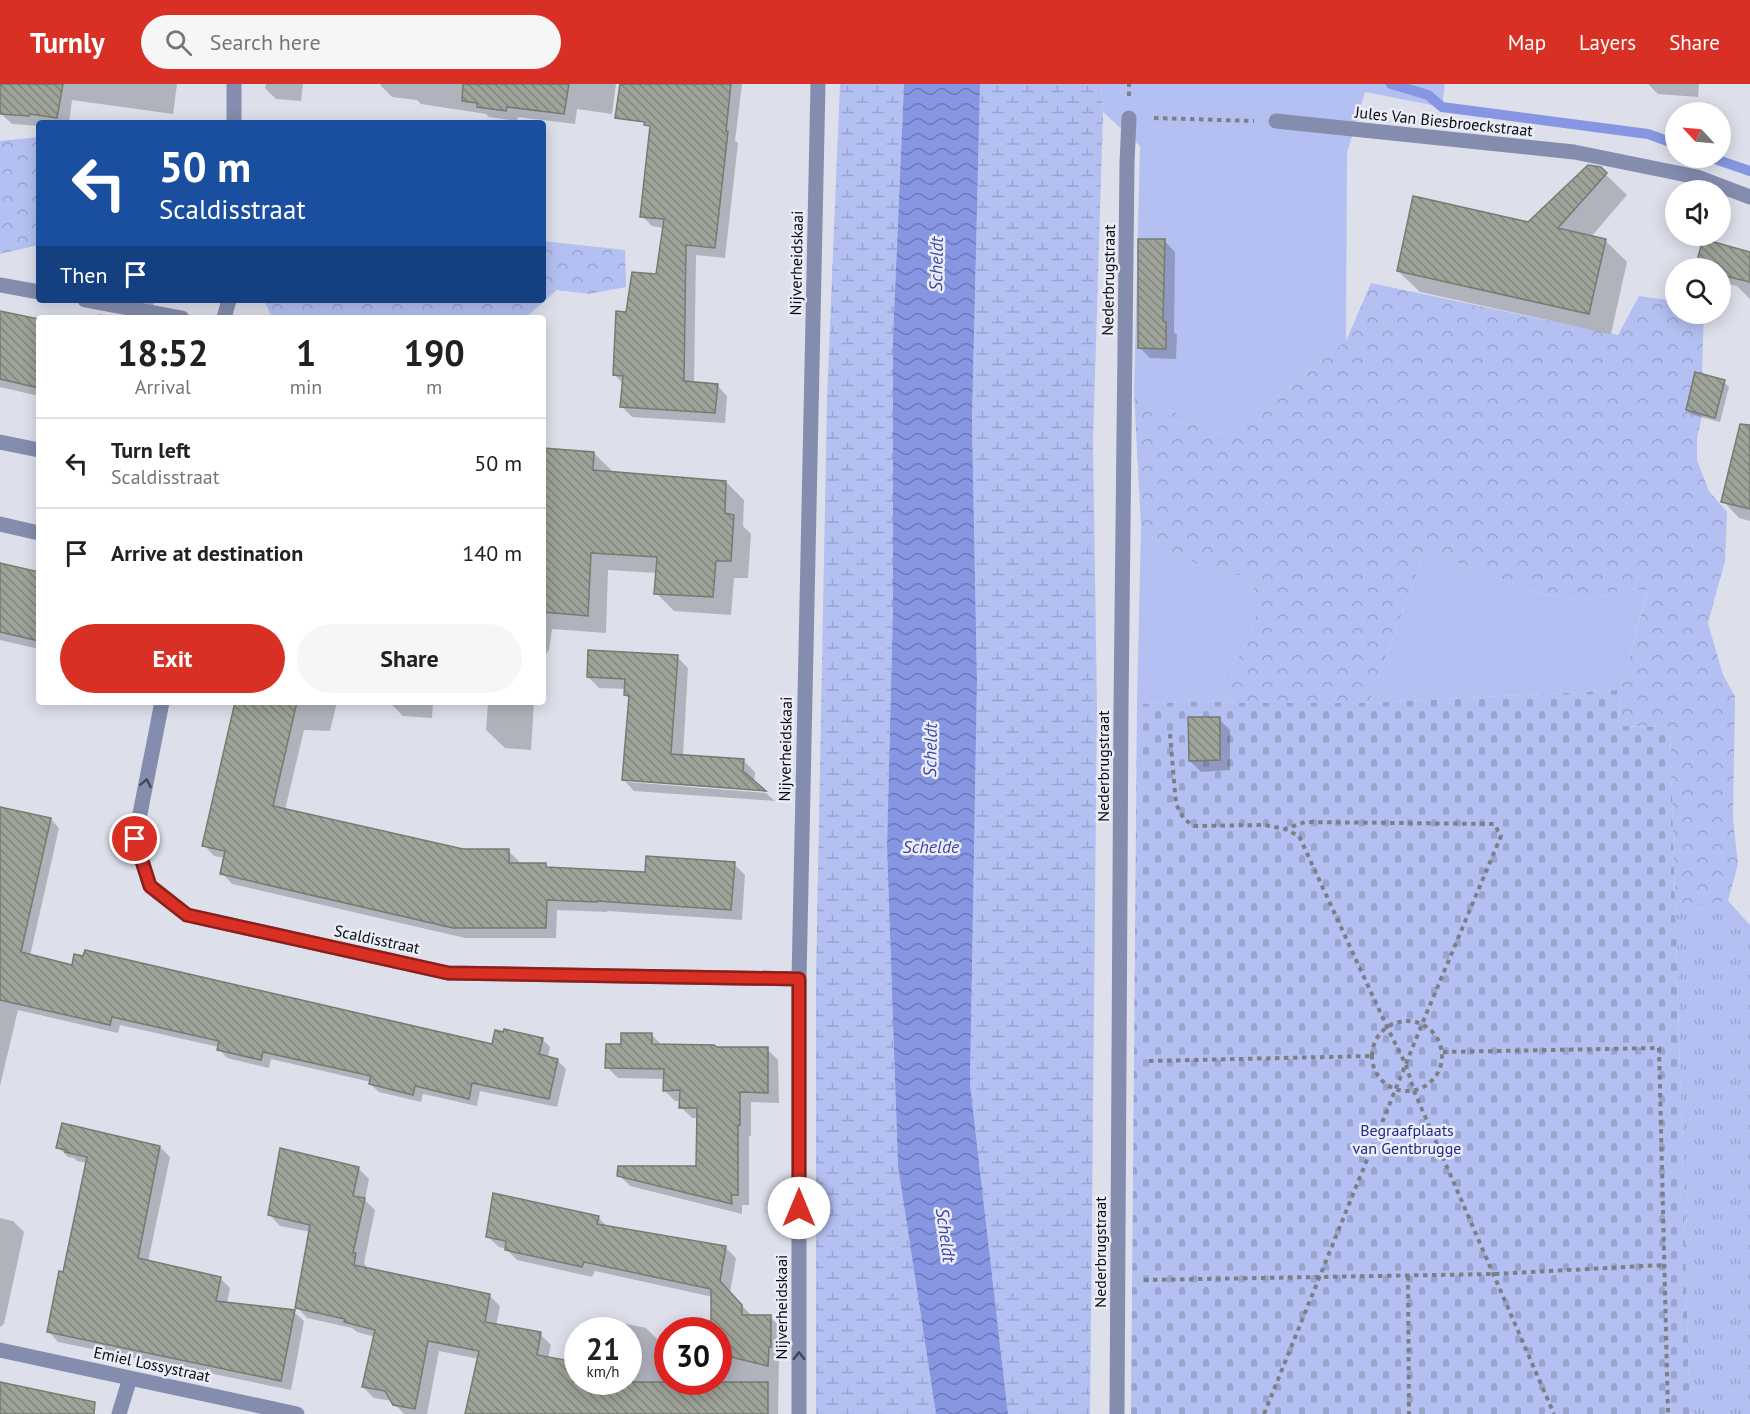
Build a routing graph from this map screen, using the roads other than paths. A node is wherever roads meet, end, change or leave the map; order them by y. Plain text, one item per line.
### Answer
1 (234, 84) edge
2 (818, 84) edge
3 (1129, 118) road end
4 (234, 120) edge
5 (1276, 121) road end
6 (1750, 197) edge
7 (0, 285) edge
8 (36, 291) edge
9 (101, 303) edge
10 (166, 315) edge
11 (0, 441) edge
12 (36, 449) edge
13 (0, 524) edge
14 (36, 532) edge
15 (161, 705) edge
16 (799, 979) junction
17 (0, 1350) edge
18 (130, 1378) junction
19 (119, 1414) edge
20 (297, 1414) edge
21 (799, 1414) edge
22 (1117, 1414) edge

1 - 4 street
2 - 16 street, Nijverheidskaai
3 - 22 street, Nederbrugstraat
5 - 6 street, Jules Van Biesbroeckstraat
7 - 8 street
9 - 10 street
11 - 12 street
13 - 14 street
16 -> 15 street, Scaldisstraat
21 -> 16 street, Nijverheidskaai
17 - 18 street, Emiel Lossystraat
18 - 19 street
18 - 20 street, Emiel Lossystraat

